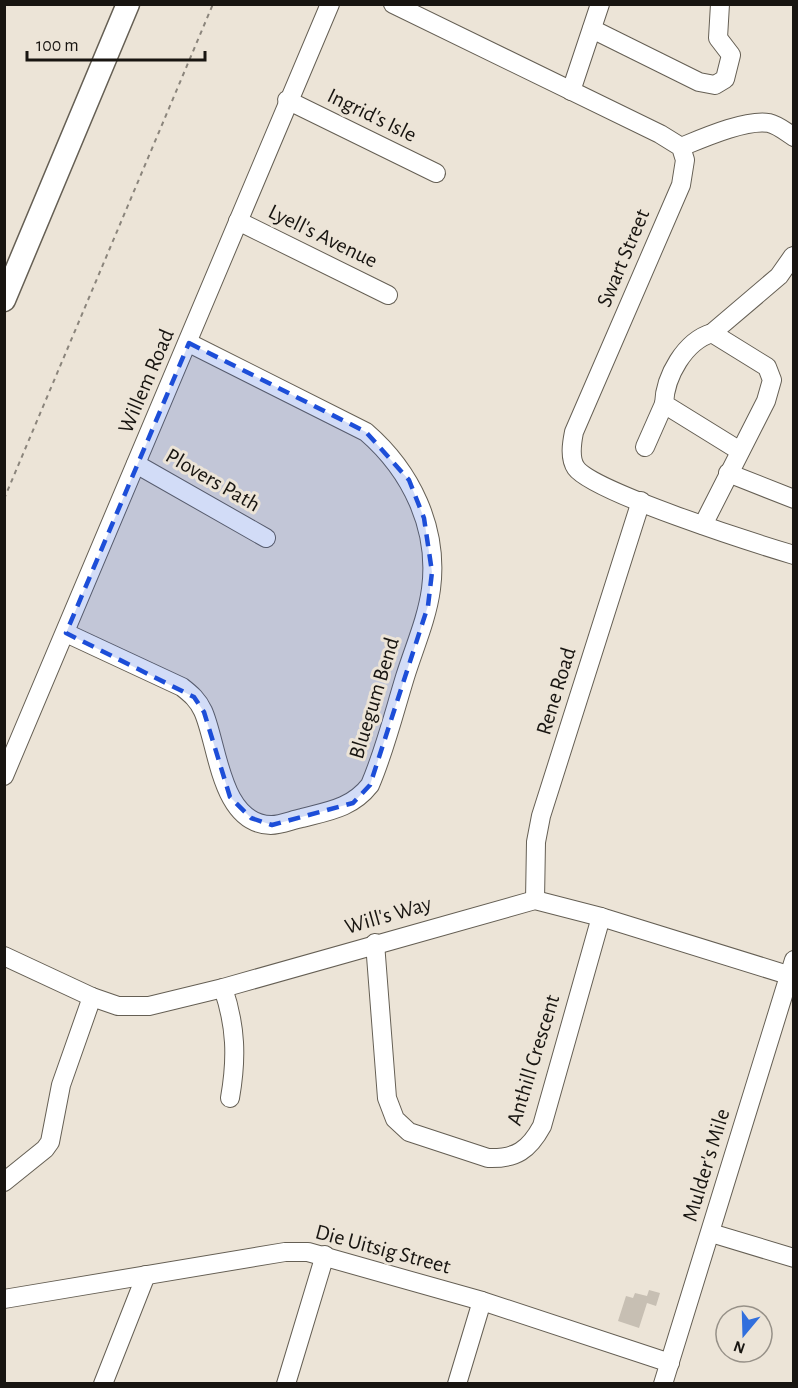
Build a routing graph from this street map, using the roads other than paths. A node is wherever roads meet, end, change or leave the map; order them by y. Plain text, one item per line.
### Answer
1 (128, 4) edge
2 (330, 4) edge
3 (393, 4) edge
4 (600, 4) edge
5 (720, 4) edge
6 (592, 29) junction
7 (570, 90) junction
8 (287, 100) junction
9 (794, 137) edge
10 (681, 147) junction
11 (436, 173) dead end
12 (238, 221) junction
13 (793, 256) edge
14 (387, 294) dead end
15 (4, 300) edge
16 (712, 333) junction
17 (189, 343) junction
18 (664, 404) junction
19 (645, 447) dead end
20 (740, 451) junction
21 (136, 464) junction
22 (728, 472) junction
23 (794, 499) edge
24 (641, 501) junction
25 (703, 525) junction
26 (266, 538) dead end
27 (794, 555) edge
28 (66, 633) junction
29 (4, 777) edge
30 (535, 900) junction
31 (601, 917) junction
32 (375, 944) junction
33 (4, 956) edge
34 (791, 968) edge
35 (223, 988) junction
36 (92, 997) junction
37 (230, 1098) dead end
38 (4, 1182) edge
39 (711, 1233) junction
40 (325, 1255) junction
41 (794, 1258) edge
42 (146, 1275) junction
43 (4, 1299) edge
44 (482, 1301) junction
45 (670, 1364) junction
46 (103, 1383) edge
47 (286, 1383) edge
48 (456, 1383) edge
49 (663, 1383) edge

1 - 15 main road
2 - 8 street, Willem Road
3 - 7 street
4 - 6 street
5 - 6 street
6 - 7 street
7 - 10 street
8 - 11 street, Ingrid's Isle
8 - 12 street, Willem Road
9 - 10 street
10 - 24 street, Swart Street
12 - 14 street, Lyell's Avenue
12 - 17 street, Willem Road
13 - 16 street
16 - 18 street
16 - 20 street
17 - 21 street, Willem Road
17 - 28 street, Bluegum Bend
18 - 19 street
18 - 20 street
20 - 22 street
21 - 26 street, Plovers Path
21 - 28 street, Willem Road
22 - 23 street
22 - 25 street
24 - 25 street, Swart Street
24 - 30 street, Rene Road
25 - 27 street, Swart Street
28 - 29 street, Willem Road
30 - 31 street, Will's Way
30 - 32 street, Will's Way
31 - 32 street, Anthill Crescent
31 - 34 street, Will's Way
32 - 35 street, Will's Way
33 - 36 street, Will's Way
34 - 39 street, Mulder's Mile
35 - 36 street, Will's Way
35 - 37 street
36 - 38 street
39 - 41 street
39 - 45 street, Mulder's Mile
40 - 42 street, Die Uitsig Street
40 - 44 street, Die Uitsig Street
40 - 47 street
42 - 43 street, Die Uitsig Street
42 - 46 street
44 - 45 street, Die Uitsig Street
44 - 48 street
45 - 49 street, Mulder's Mile

